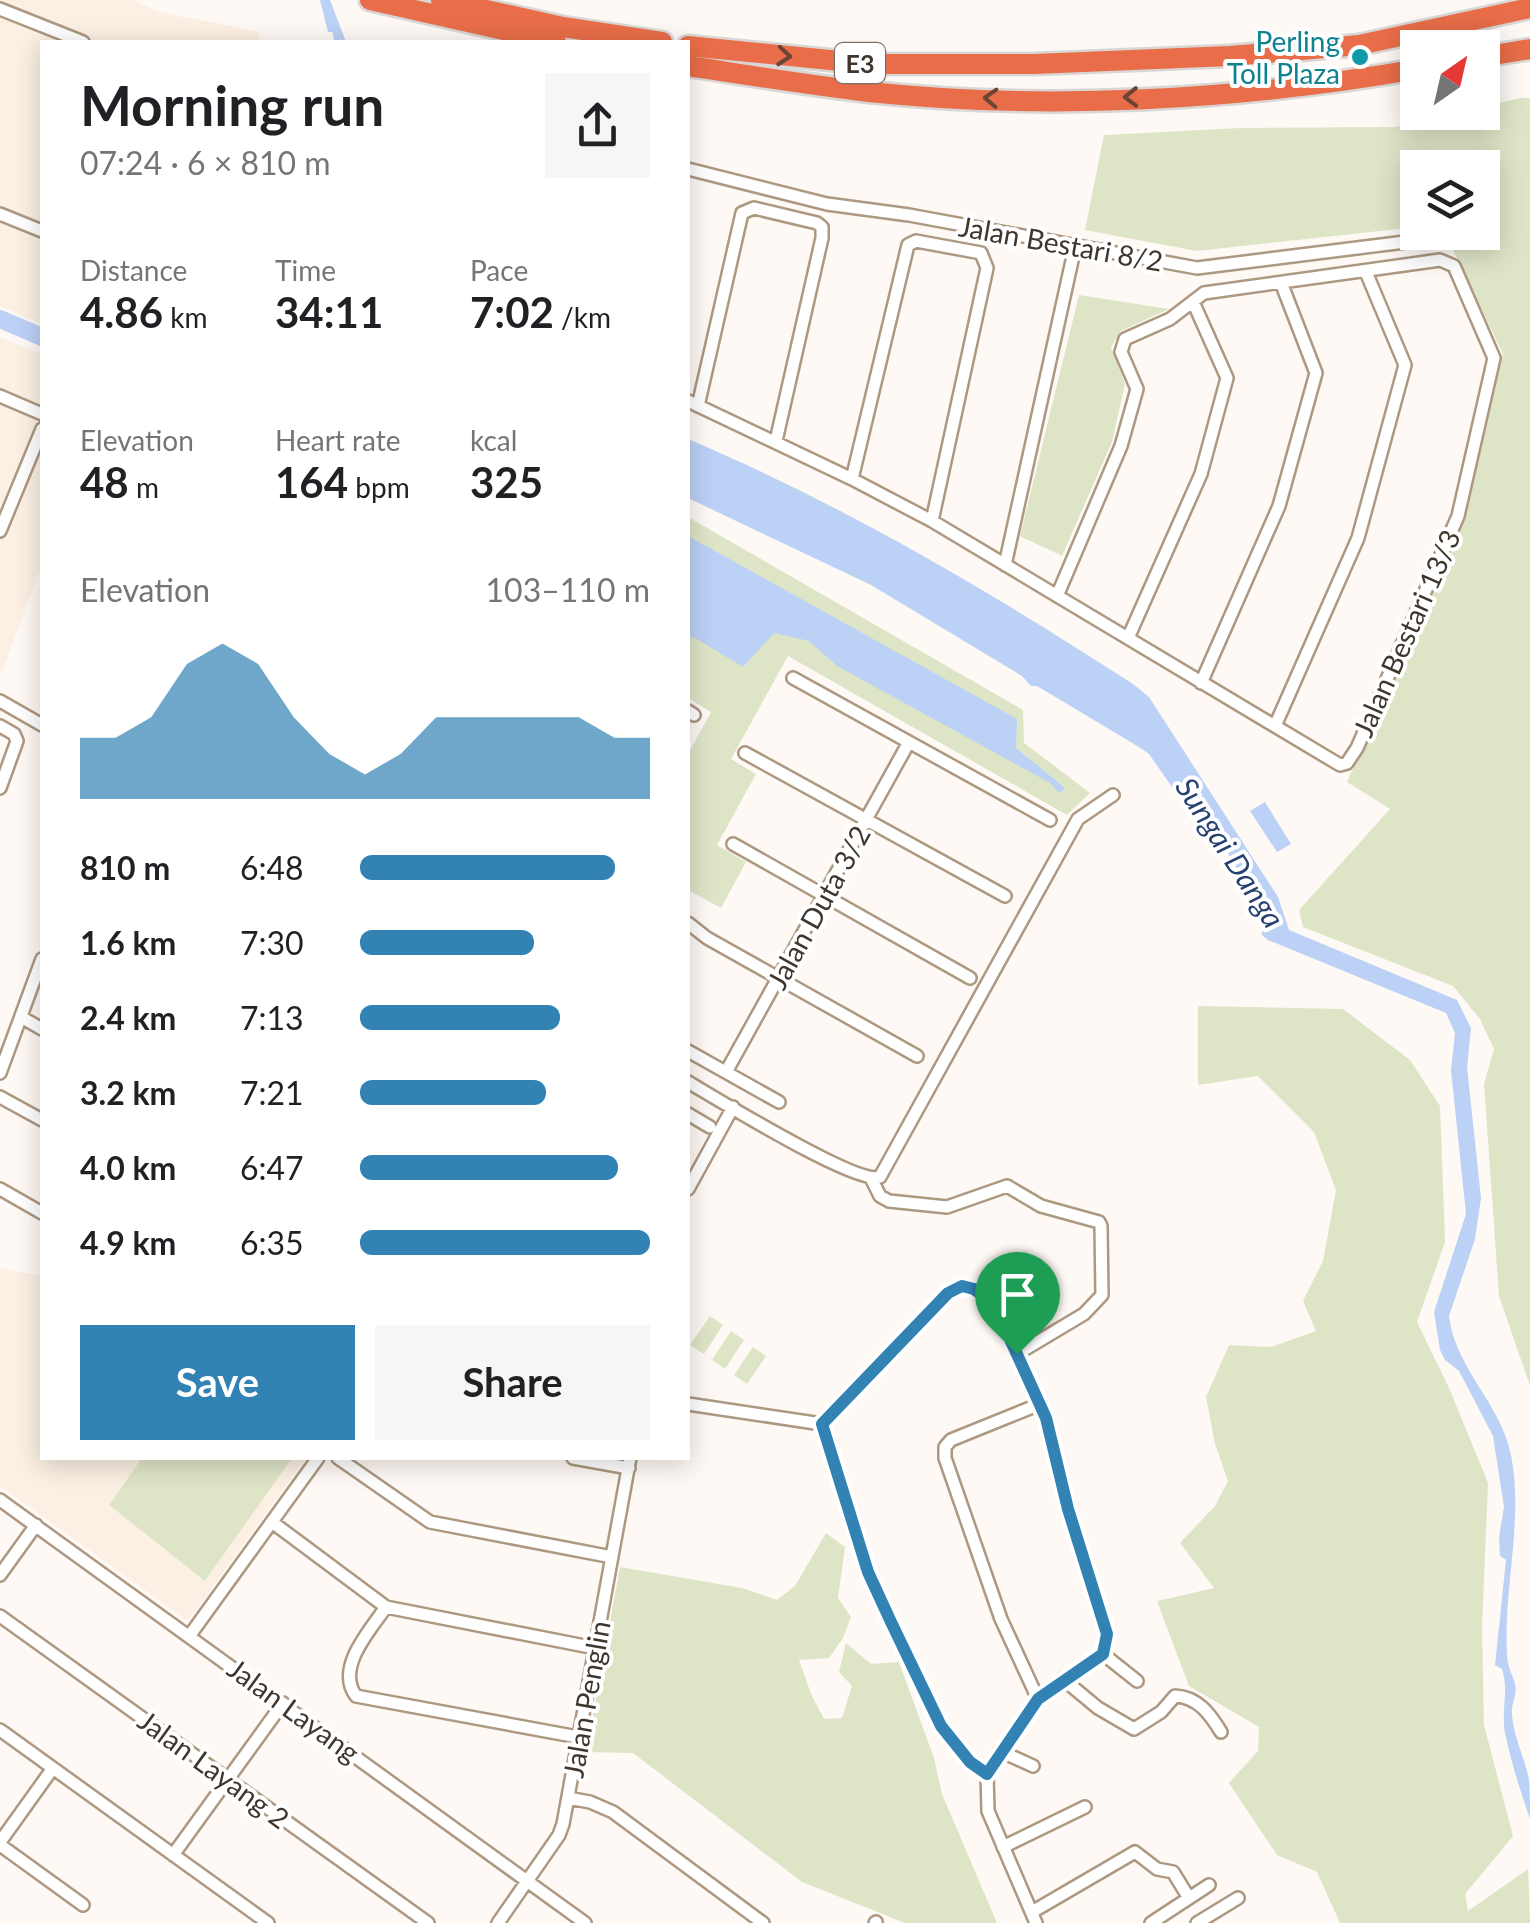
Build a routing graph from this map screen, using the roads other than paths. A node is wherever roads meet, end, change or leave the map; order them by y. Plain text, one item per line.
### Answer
1 (441, 0) edge
2 (372, 1) edge
3 (0, 8) edge
4 (1530, 8) edge
5 (79, 40) edge
6 (547, 40) edge
7 (649, 40) edge
8 (690, 46) edge
9 (1530, 49) edge
10 (1500, 54) edge
11 (690, 66) edge
12 (1400, 71) edge
13 (690, 170) edge
14 (0, 214) edge
15 (40, 230) edge
16 (1400, 243) edge
17 (1075, 247) junction
18 (1366, 272) junction
19 (1282, 285) junction
20 (1194, 304) junction
21 (0, 396) edge
22 (693, 403) edge
23 (40, 413) edge
24 (40, 434) edge
25 (776, 442) junction
26 (852, 478) junction
27 (0, 495) edge
28 (13, 500) junction
29 (932, 521) junction
30 (0, 531) edge
31 (1005, 565) junction
32 (1057, 596) junction
33 (1128, 638) junction
34 (793, 678) dead end
35 (1201, 683) junction
36 (0, 701) edge
37 (40, 724) edge
38 (0, 726) edge
39 (1274, 726) junction
40 (909, 742) junction
41 (745, 752) dead end
42 (0, 788) edge
43 (1113, 795) dead end
44 (866, 819) junction
45 (1050, 820) dead end
46 (733, 844) dead end
47 (824, 896) junction
48 (1005, 896) dead end
49 (690, 925) edge
50 (690, 932) edge
51 (707, 938) junction
52 (40, 963) edge
53 (778, 978) junction
54 (970, 978) dead end
55 (20, 1017) junction
56 (40, 1029) edge
57 (690, 1051) edge
58 (918, 1056) dead end
59 (726, 1072) junction
60 (0, 1073) edge
61 (690, 1083) edge
62 (0, 1096) edge
63 (778, 1102) dead end
64 (733, 1108) junction
65 (690, 1115) edge
66 (40, 1119) edge
67 (710, 1127) dead end
68 (876, 1178) junction
69 (690, 1185) edge
70 (0, 1189) edge
71 (40, 1212) edge
72 (1017, 1354) junction
73 (690, 1404) edge
74 (1040, 1404) junction
75 (822, 1424) junction
76 (317, 1460) edge
77 (341, 1460) edge
78 (602, 1460) edge
79 (630, 1462) edge
80 (0, 1500) edge
81 (272, 1522) junction
82 (36, 1525) junction
83 (612, 1557) junction
84 (0, 1575) edge
85 (386, 1607) junction
86 (0, 1616) edge
87 (190, 1635) junction
88 (595, 1648) junction
89 (1103, 1654) junction
90 (1064, 1679) junction
91 (1136, 1681) dead end
92 (1038, 1699) junction
93 (283, 1703) junction
94 (0, 1730) edge
95 (1221, 1732) dead end
96 (578, 1737) junction
97 (1000, 1751) junction
98 (1033, 1766) dead end
99 (52, 1768) junction
100 (987, 1774) junction
101 (228, 1779) junction
102 (568, 1798) junction
103 (1085, 1807) dead end
104 (0, 1844) edge
105 (1003, 1847) junction
106 (173, 1855) junction
107 (528, 1880) junction
108 (1210, 1886) dead end
109 (1189, 1898) junction
110 (1238, 1898) dead end
111 (83, 1905) dead end
112 (1034, 1918) edge
113 (268, 1923) edge
114 (428, 1923) edge
115 (498, 1923) edge
116 (585, 1923) edge
117 (763, 1923) edge
118 (1152, 1923) edge
119 (1197, 1923) edge

1 - 7 highway
2 - 6 highway
3 - 5 street
8 -> 4 highway, E3
9 - 10 highway
12 -> 11 highway, E3
13 - 17 street, Jalan Bestari 8/2
14 - 15 street
16 - 17 street, Jalan Bestari 8/2
17 - 31 street
18 - 19 street
18 - 39 street
18 - 39 street, Jalan Bestari 13/3
19 - 20 street
19 - 35 street
20 - 32 street
20 - 33 street
21 - 23 street
22 - 25 street, Jalan Bestari 13/3
22 - 25 street
24 - 28 street
25 - 26 street, Jalan Bestari 13/3
26 - 29 street, Jalan Bestari 13/3
26 - 29 street
27 - 28 street
28 - 30 street
29 - 31 street, Jalan Bestari 13/3
31 - 32 street, Jalan Bestari 13/3
32 - 33 street, Jalan Bestari 13/3
33 - 35 street, Jalan Bestari 13/3
34 - 40 street
35 - 39 street, Jalan Bestari 13/3
36 - 37 street
38 - 42 street
40 - 44 street, Jalan Duta 3/2
40 - 45 street
41 - 44 street
43 - 68 street
44 - 47 street, Jalan Duta 3/2
44 - 48 street
46 - 47 street
47 - 53 street, Jalan Duta 3/2
47 - 54 street
49 - 51 street
50 - 51 street
51 - 53 street
52 - 55 street
53 - 58 street
53 - 59 street, Jalan Duta 3/2
55 - 56 street
55 - 60 street
57 - 59 street
59 - 63 street
61 - 64 street
62 - 66 street
64 - 68 street
64 - 69 street
65 - 67 street
68 - 72 street
70 - 71 street
72 - 74 street
72 - 75 street
73 - 75 street
74 - 89 street
74 - 92 street
75 - 100 street
76 - 81 street
77 - 83 street
78 - 79 street
79 - 83 street, Jalan Penglin
80 - 82 street, Jalan Layang
81 - 85 street
81 - 87 street
82 - 84 street
82 - 87 street, Jalan Layang
83 - 88 street, Jalan Penglin
85 - 88 street
85 - 96 street
86 - 101 street, Jalan Layang 2
87 - 93 street, Jalan Layang
88 - 96 street, Jalan Penglin
89 - 90 street
89 - 91 street
90 - 92 street
90 - 95 street
92 - 97 street
93 - 101 street
93 - 107 street, Jalan Layang
94 - 99 street
96 - 102 street, Jalan Penglin
97 - 98 street
97 - 100 street
99 - 104 street
99 - 106 street
100 - 105 street
101 - 106 street
101 - 114 street, Jalan Layang 2
102 - 107 street, Jalan Penglin
102 - 117 street
103 - 105 street
104 - 111 street
105 - 112 street
106 - 113 street
107 - 115 street, Jalan Penglin
107 - 116 street, Jalan Layang
108 - 109 street
109 - 112 street
109 - 118 street
110 - 119 street

